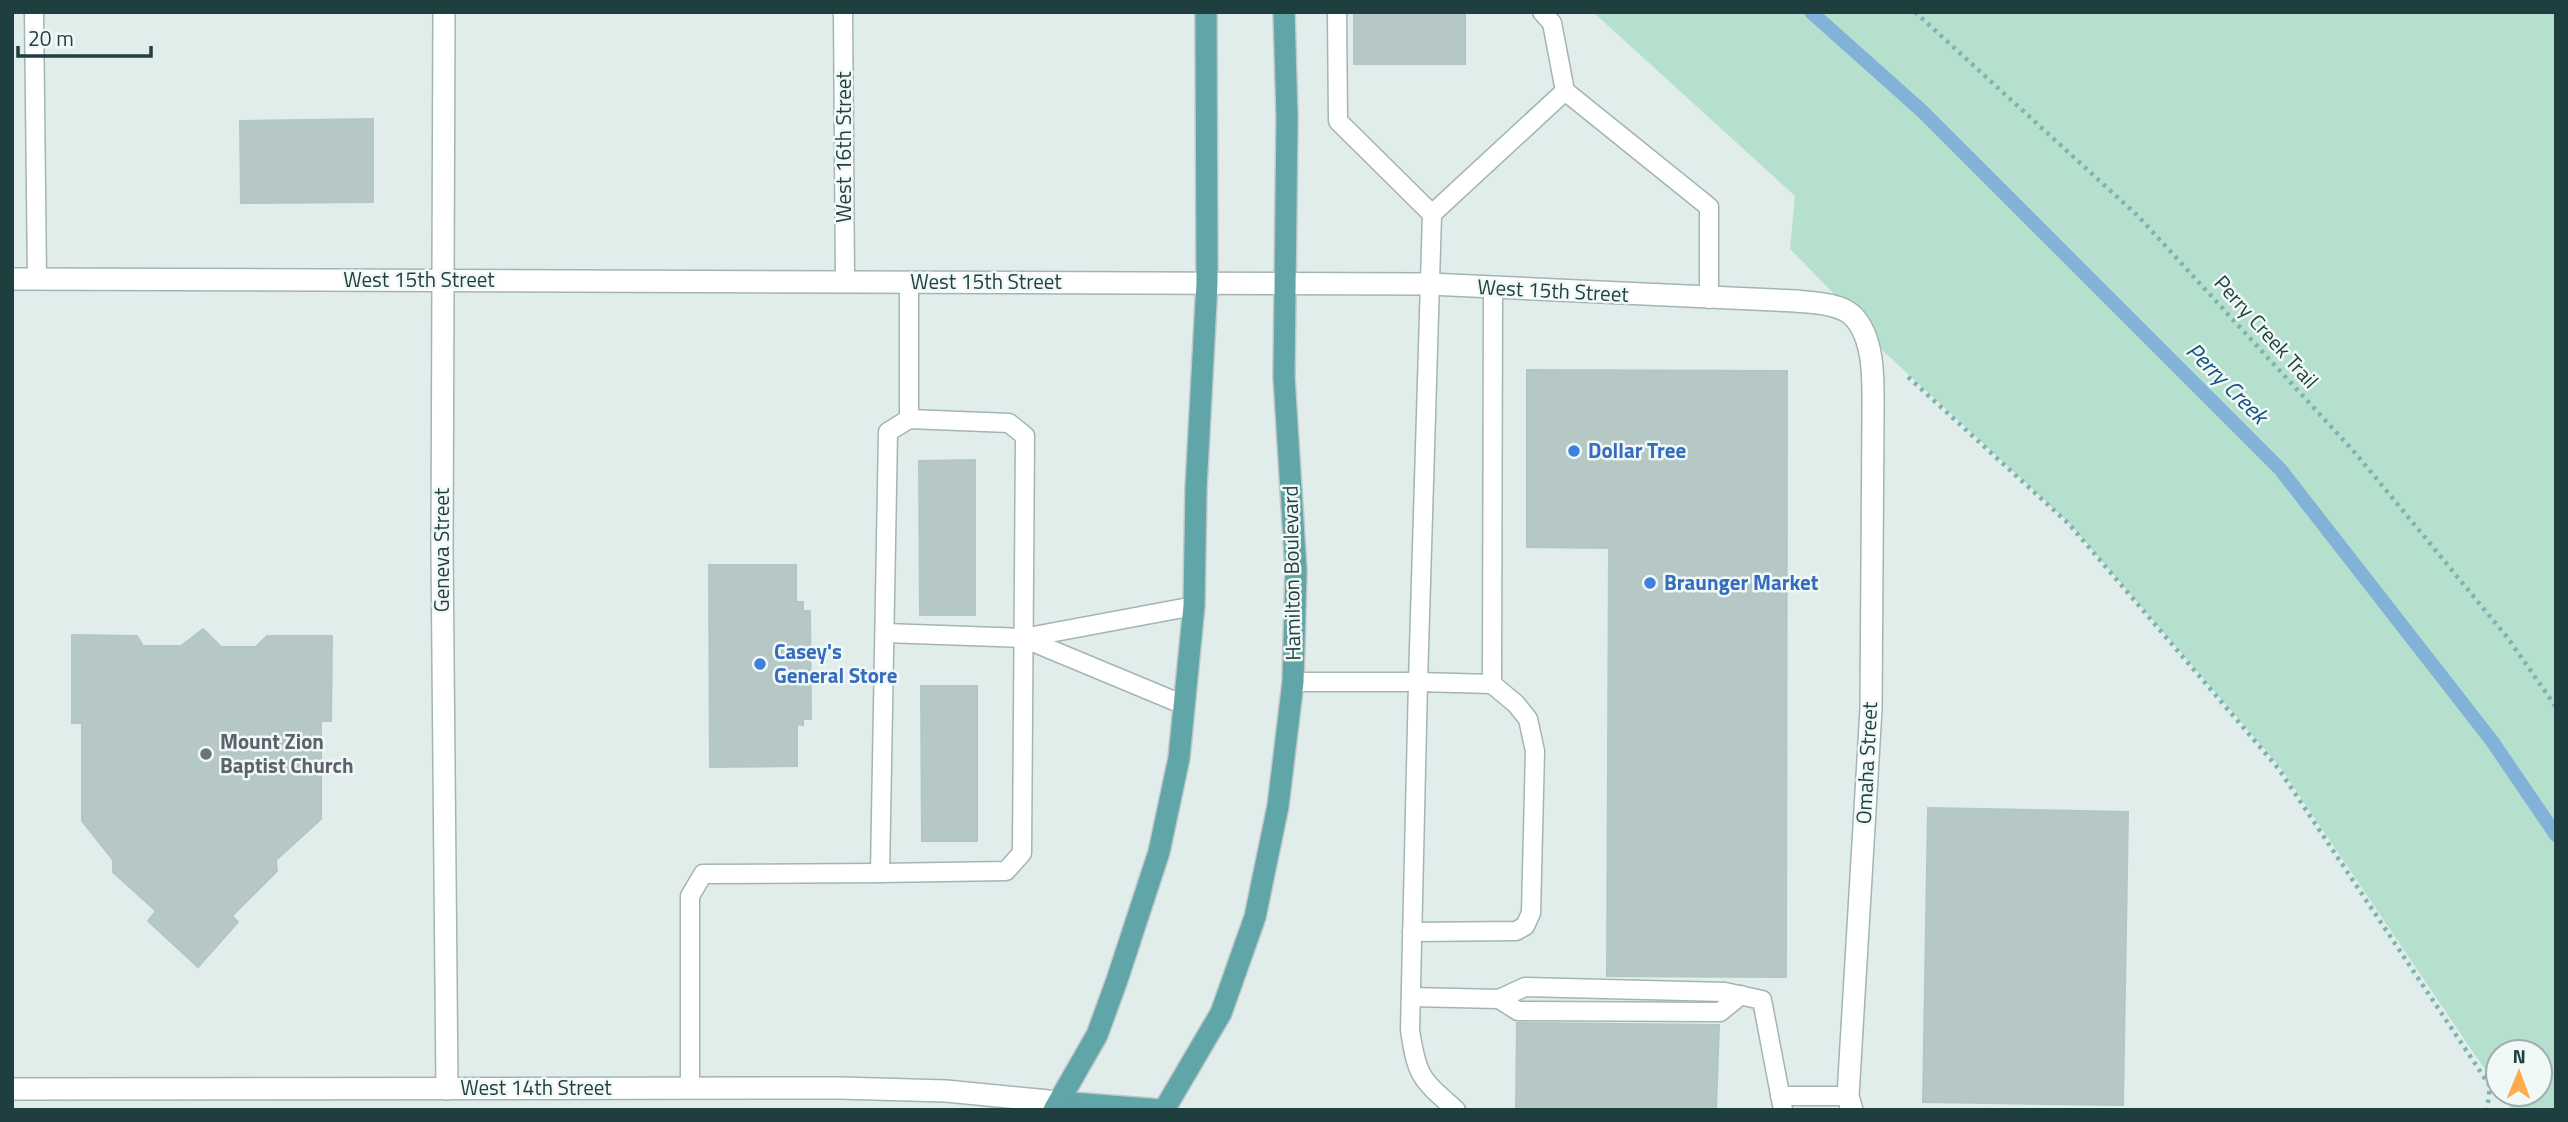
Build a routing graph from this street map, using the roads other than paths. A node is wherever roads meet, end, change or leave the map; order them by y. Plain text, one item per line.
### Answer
1 (34, 12) edge
2 (444, 12) edge
3 (843, 12) edge
4 (1206, 12) edge
5 (1284, 12) edge
6 (1337, 12) edge
7 (1542, 12) edge
8 (1564, 91) junction
9 (1432, 214) junction
10 (12, 279) edge
11 (37, 279) junction
12 (442, 280) junction
13 (845, 281) junction
14 (909, 282) junction
15 (1207, 282) junction
16 (1284, 283) junction
17 (1429, 284) junction
18 (1493, 288) junction
19 (1709, 299) junction
20 (1873, 416) joint
21 (909, 419) junction
22 (1194, 606) junction
23 (885, 633) junction
24 (1023, 638) junction
25 (1293, 682) junction
26 (1418, 682) junction
27 (1492, 684) junction
28 (1184, 705) junction
29 (880, 873) junction
30 (1412, 932) junction
31 (1411, 997) junction
32 (690, 1087) junction
33 (12, 1089) edge
34 (447, 1089) junction
35 (142, 1090) junction
36 (1782, 1103) edge
37 (1850, 1103) edge
38 (1062, 1107) edge
39 (129, 1110) edge
40 (1162, 1110) edge
41 (1456, 1110) edge

1 - 11 lane
2 - 12 street, Geneva Street
3 - 13 lane, West 16th Street
4 - 15 main road
5 - 16 main road, Hamilton Boulevard
6 - 9 lane
7 - 8 lane
8 - 9 lane
8 - 19 lane
9 - 17 lane
10 - 11 street, West 15th Street
11 - 12 street, West 15th Street
12 - 13 street, West 15th Street
12 - 34 street, Geneva Street
13 - 14 street, West 15th Street
14 - 15 street, West 15th Street
14 - 21 lane
15 - 16 street, West 15th Street
15 - 22 main road
16 - 17 street, West 15th Street
16 - 25 main road, Hamilton Boulevard
17 - 18 street, West 15th Street
17 - 26 lane
18 - 19 street, West 15th Street
18 - 27 lane
19 - 20 street, West 15th Street
20 - 37 street, Omaha Street
21 - 23 lane
21 - 24 lane
22 - 24 lane
22 - 28 main road
23 - 24 lane
23 - 29 lane
24 - 28 lane
24 - 29 lane
25 - 26 lane
25 - 40 main road, Hamilton Boulevard
26 - 27 lane
26 - 30 lane
27 - 30 lane
28 - 38 main road
29 - 32 lane
30 - 31 lane
31 - 36 lane
31 - 41 lane
32 - 34 street, West 14th Street
32 - 38 street, West 14th Street
33 - 35 street, West 14th Street
34 - 35 street, West 14th Street
35 - 39 street
36 - 37 lane
38 - 40 main road

